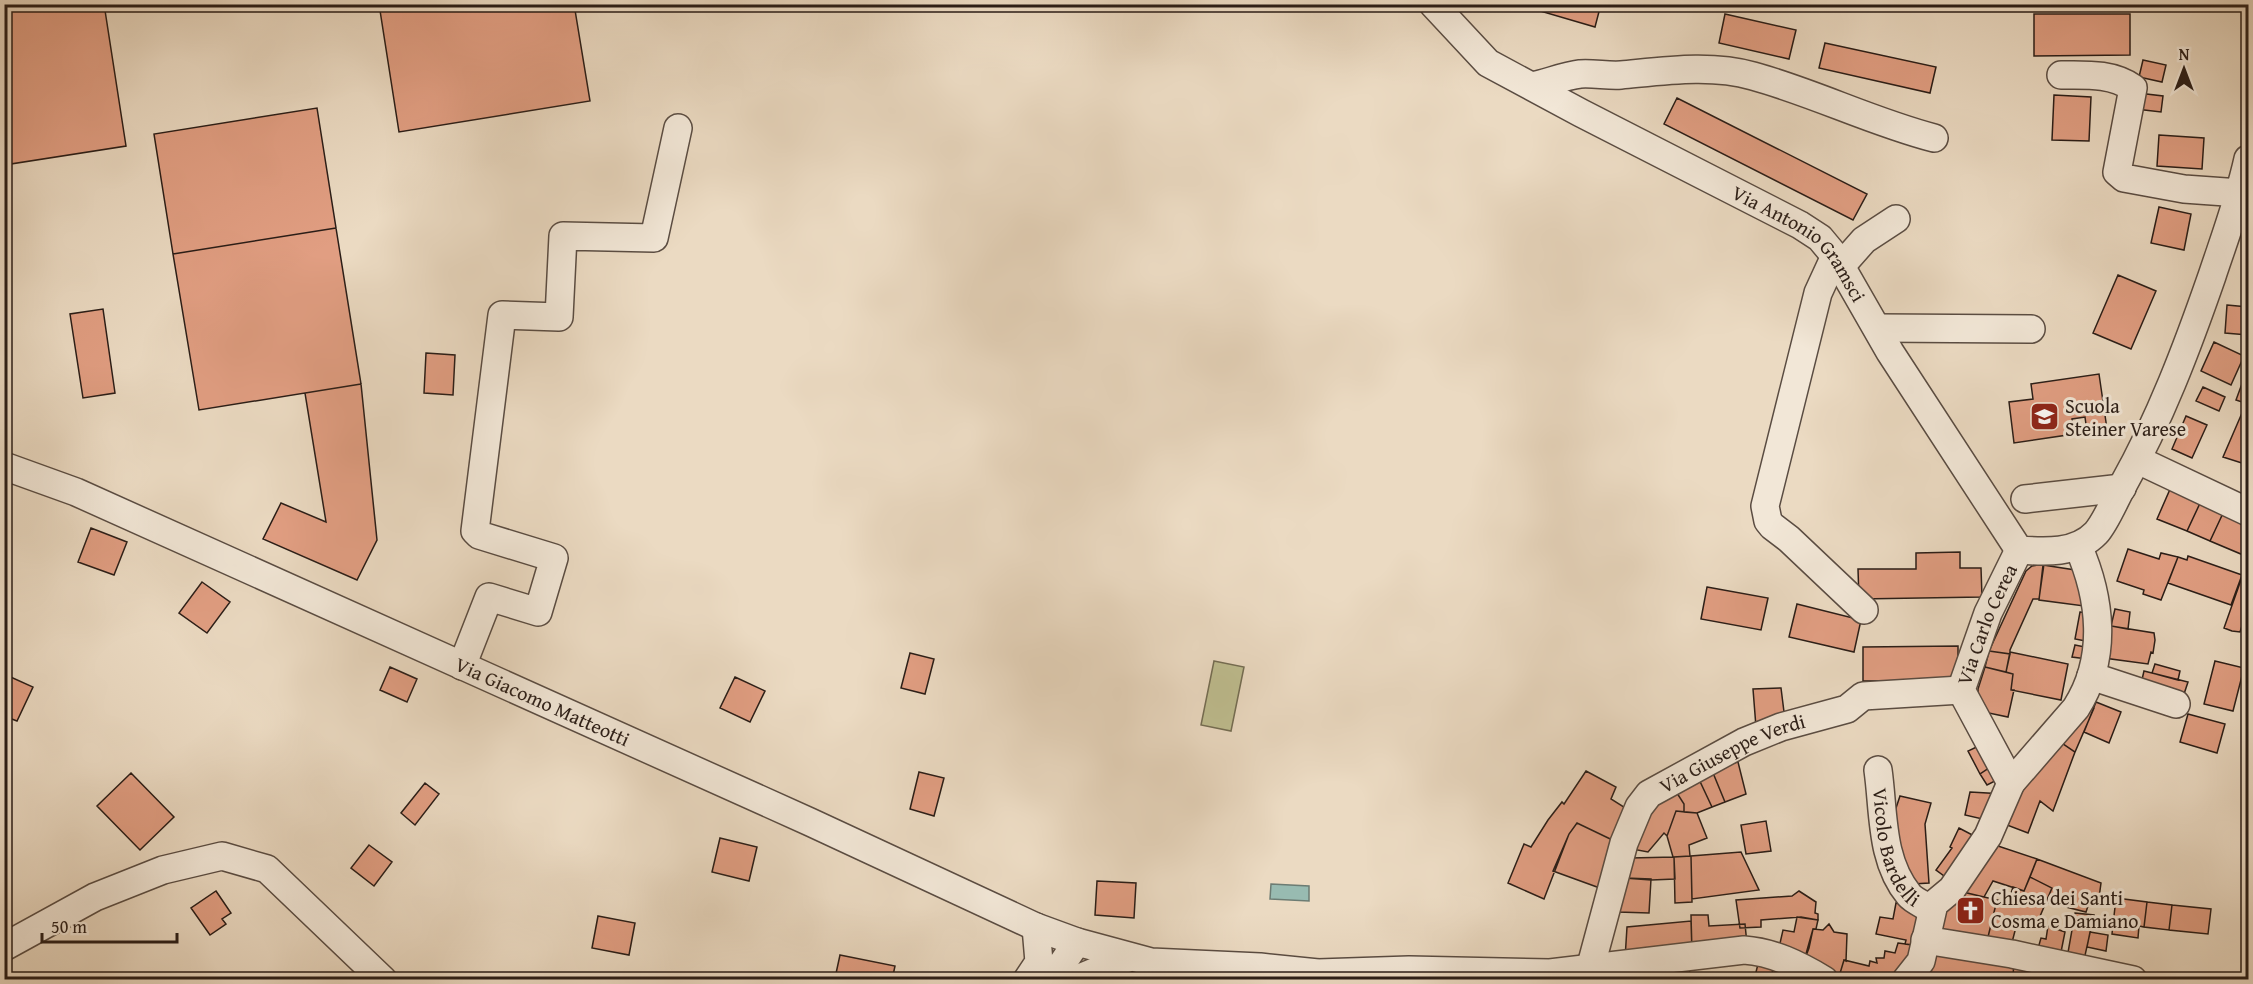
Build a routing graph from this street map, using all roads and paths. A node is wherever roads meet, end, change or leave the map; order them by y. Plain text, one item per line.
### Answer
1 (1433, 4) edge
2 (1618, 75) junction
3 (2061, 75) dead end
4 (1532, 86) junction
5 (1574, 110) junction
6 (678, 128) dead end
7 (1934, 138) dead end
8 (2248, 159) edge
9 (2241, 193) junction
10 (1896, 219) dead end
11 (1838, 261) junction
12 (1878, 328) junction
13 (2031, 329) dead end
14 (2138, 460) junction
15 (4, 466) edge
16 (2122, 488) junction
17 (2025, 499) dead end
18 (2248, 511) edge
19 (2078, 546) junction
20 (2019, 550) junction
21 (1864, 610) dead end
22 (462, 666) junction
23 (2091, 676) junction
24 (1961, 690) junction
25 (2176, 704) dead end
26 (1878, 770) dead end
27 (2011, 783) junction
28 (1932, 910) junction
29 (1036, 927) junction
30 (1925, 940) junction
31 (1077, 942) junction
32 (4, 947) edge
33 (1130, 957) junction
34 (1590, 969) junction
35 (1320, 976) edge
36 (1562, 976) edge
37 (383, 980) edge
38 (1027, 980) edge
39 (1044, 980) edge
40 (1075, 980) edge
41 (1824, 980) edge
42 (1906, 980) edge
43 (2133, 980) edge

1 - 4 street, Via Antonio Gramsci
2 - 4 street
2 - 5 street
2 - 7 street
3 - 9 street
4 - 5 street, Via Antonio Gramsci
5 - 11 street, Via Antonio Gramsci
6 - 22 street
8 - 9 street
9 - 14 street
10 - 11 street
11 - 12 street, Via Antonio Gramsci
11 - 21 street
12 - 13 street
12 - 20 street, Via Antonio Gramsci
14 - 16 street
14 - 18 street
15 - 22 street, Via Giacomo Matteotti
16 - 17 street
16 - 19 street
19 - 20 street
19 - 23 street
20 - 24 street, Via Carlo Cerea
22 - 29 street, Via Giacomo Matteotti
23 - 25 street
23 - 27 street
24 - 27 street, Via Carlo Cerea
24 - 34 street, Via Giuseppe Verdi
26 - 28 street, Vicolo Bardelli
27 - 28 street
28 - 30 street
29 - 31 street, Via Giacomo Matteotti
29 - 38 street
30 - 42 street
30 - 43 street
31 - 33 street, Via Giacomo Matteotti
31 - 39 street
32 - 37 street
33 - 35 street, Via Giacomo Matteotti
33 - 40 street
34 - 36 street, Via Giacomo Matteotti
34 - 41 street, Via Giacomo Matteotti
35 - 36 street, Via Giacomo Matteotti

